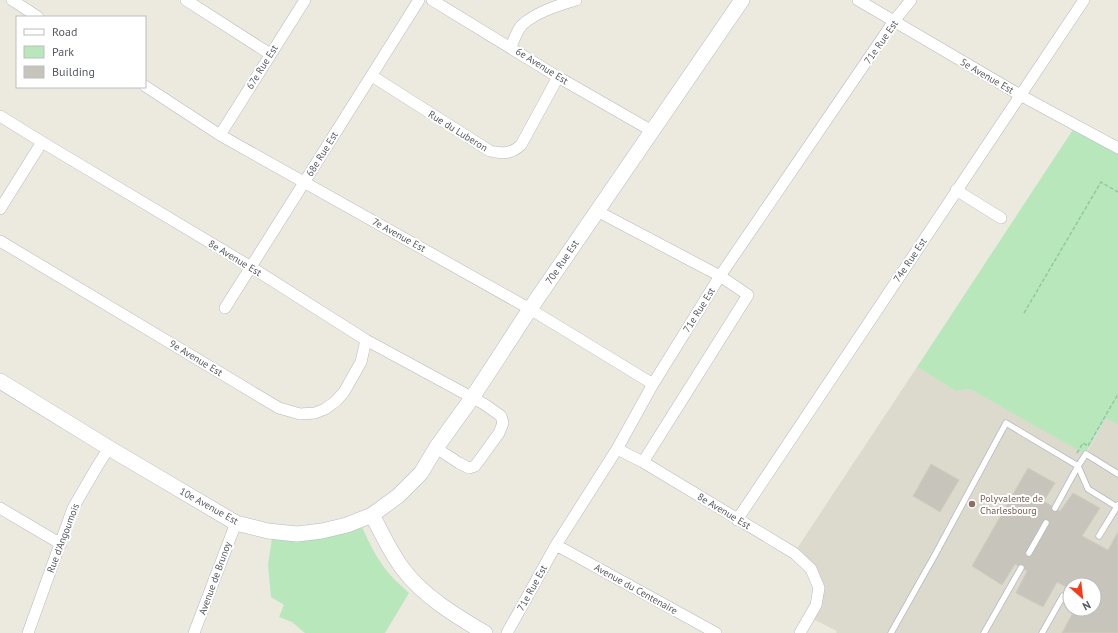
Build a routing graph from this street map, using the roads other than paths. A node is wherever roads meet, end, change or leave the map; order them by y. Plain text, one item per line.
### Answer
1 (12, 0) edge
2 (305, 0) edge
3 (419, 0) edge
4 (432, 0) edge
5 (576, 0) edge
6 (742, 0) edge
7 (858, 0) edge
8 (911, 0) edge
9 (1084, 0) edge
10 (192, 2) edge
11 (36, 16) edge
12 (894, 21) junction
13 (511, 47) junction
14 (270, 54) junction
15 (372, 76) junction
16 (558, 77) junction
17 (146, 87) edge
18 (1020, 95) junction
19 (0, 116) edge
20 (652, 131) junction
21 (220, 135) junction
22 (42, 142) junction
23 (1118, 148) edge
24 (304, 183) junction
25 (956, 190) junction
26 (0, 209) edge
27 (597, 211) junction
28 (1001, 218) dead end
29 (0, 241) edge
30 (251, 267) junction
31 (720, 276) junction
32 (225, 308) dead end
33 (530, 309) junction
34 (366, 340) junction
35 (0, 381) edge
36 (653, 384) junction
37 (472, 398) junction
38 (109, 448) junction
39 (436, 448) junction
40 (617, 449) junction
41 (643, 462) junction
42 (1078, 466) junction
43 (1118, 474) edge
44 (1117, 506) edge
45 (0, 508) edge
46 (1055, 508) dead end
47 (372, 515) junction
48 (738, 520) junction
49 (236, 523) junction
50 (1046, 523) dead end
51 (1099, 536) dead end
52 (61, 544) junction
53 (556, 545) junction
54 (1029, 553) dead end
55 (1021, 568) dead end
56 (1062, 598) edge
57 (28, 633) edge
58 (194, 633) edge
59 (485, 633) edge
60 (507, 633) edge
61 (716, 633) edge
62 (800, 633) edge
63 (891, 633) edge
64 (984, 633) edge
65 (1042, 633) edge

1 - 11 street
2 - 14 street, 67e Rue Est
3 - 15 street, 68e Rue Est
4 - 13 street, 6e Avenue Est
5 - 13 street
6 - 20 street, 70e Rue Est
7 - 12 street, 5e Avenue Est
8 - 12 street, 71e Rue Est
9 - 18 street, 74e Rue Est
10 - 14 street
12 - 18 street, 5e Avenue Est
12 - 31 street, 71e Rue Est
13 - 16 street, 6e Avenue Est
14 - 21 street, 67e Rue Est
15 - 16 street, Rue du Luberon
15 - 24 street, 68e Rue Est
16 - 20 street, 6e Avenue Est
17 - 21 street, 7e Avenue Est
18 - 23 street, 5e Avenue Est
18 - 25 street, 74e Rue Est
19 - 22 street, 8e Avenue Est
20 - 27 street, 70e Rue Est
21 - 24 street, 7e Avenue Est
22 - 26 street
22 - 30 street, 8e Avenue Est
24 - 30 street, 68e Rue Est
24 - 33 street, 7e Avenue Est
25 - 28 street
25 - 48 street, 74e Rue Est
27 - 31 street
27 - 33 street, 70e Rue Est
29 - 34 street, 9e Avenue Est
30 - 32 street, 68e Rue Est
30 - 34 street, 8e Avenue Est
31 - 36 street, 71e Rue Est
31 - 41 street
33 - 36 street, 7e Avenue Est
33 - 37 street, 70e Rue Est
34 - 37 street, 8e Avenue Est
35 - 38 street, 10e Avenue Est
36 - 40 street, 71e Rue Est
37 - 39 street, 70e Rue Est
37 - 39 street, 8e Avenue Est
38 - 49 street, 10e Avenue Est
38 - 52 street, Rue d'Angoumois
39 - 47 street, 70e Rue Est
40 - 41 street, 8e Avenue Est
40 - 53 street, 71e Rue Est
41 - 48 street, 8e Avenue Est
42 - 43 lane
42 - 44 lane
42 - 46 lane
42 - 63 lane
44 - 51 lane
45 - 52 street
47 - 49 street, 10e Avenue Est
47 - 59 street
48 - 62 street, 8e Avenue Est
49 - 58 street, Avenue de Brunoy
50 - 54 lane
52 - 57 street, Rue d'Angoumois
53 - 60 street, 71e Rue Est
53 - 61 street, Avenue du Centenaire
55 - 64 lane
56 - 65 lane

